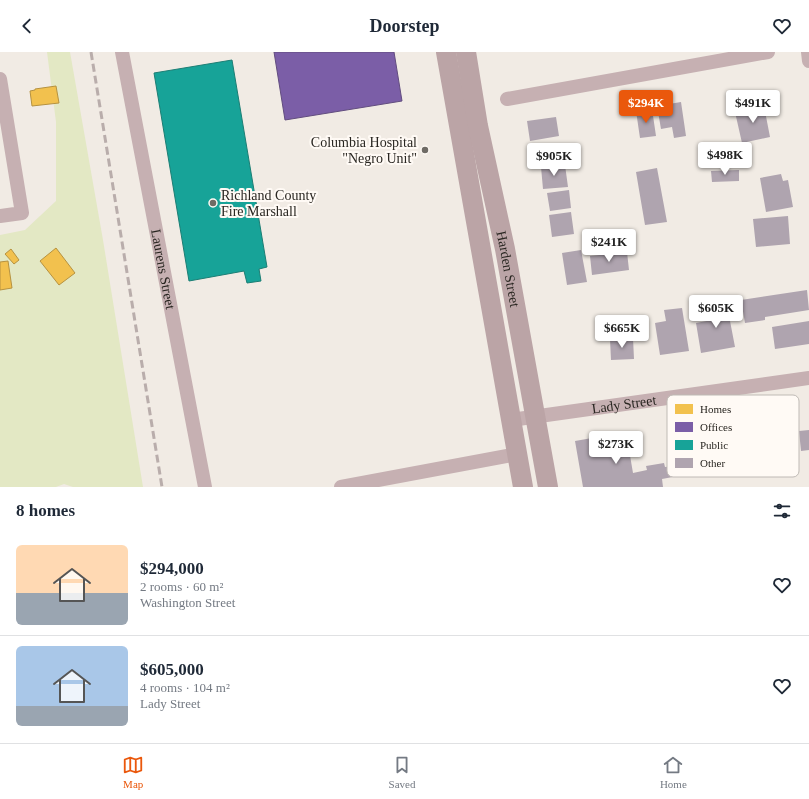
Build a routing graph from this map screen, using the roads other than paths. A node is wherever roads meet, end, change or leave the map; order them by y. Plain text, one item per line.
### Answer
1 (122, 52) edge
2 (446, 52) edge
3 (466, 52) edge
4 (768, 52) edge
5 (808, 52) edge
6 (809, 60) edge
7 (0, 79) edge
8 (507, 99) dead end
9 (0, 216) edge
10 (809, 378) edge
11 (690, 395) edge
12 (667, 398) edge
13 (536, 417) junction
14 (511, 420) junction
15 (517, 454) junction
16 (205, 487) edge
17 (341, 487) edge
18 (523, 487) edge
19 (548, 487) edge

1 - 16 street, Laurens Street
2 - 14 main road, Harden Street
3 - 13 main road, Harden Street
4 - 8 street
5 - 6 street
7 - 9 street
10 - 11 street, Lady Street
12 - 13 street, Lady Street
13 - 14 street, Lady Street
13 - 19 main road, Harden Street
14 - 15 main road, Harden Street
15 - 17 street
15 - 18 main road, Harden Street

